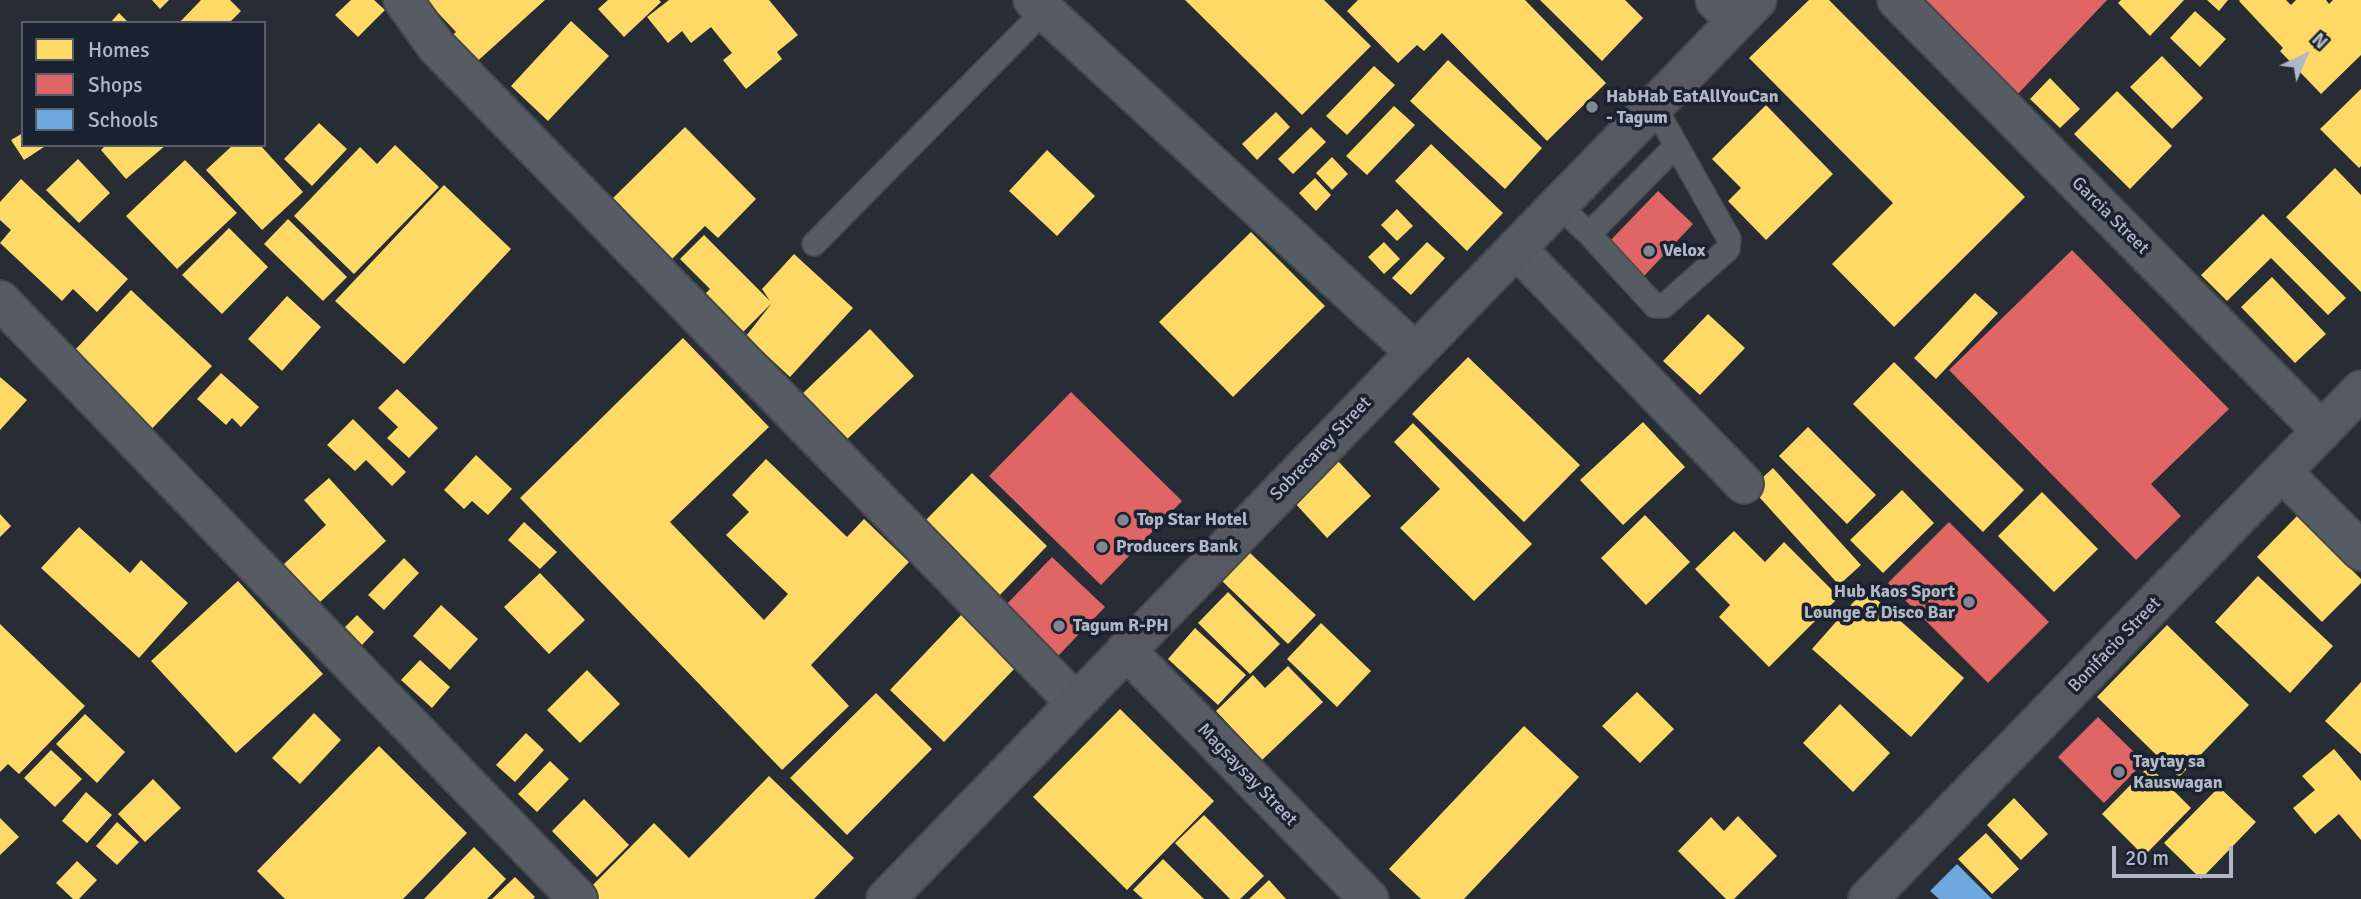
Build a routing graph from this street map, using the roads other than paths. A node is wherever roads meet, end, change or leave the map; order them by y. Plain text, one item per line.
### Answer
1 (404, 0) edge
2 (1897, 0) edge
3 (1039, 6) edge
4 (1736, 7) edge
5 (1654, 106) junction
6 (1676, 146) junction
7 (1558, 205) junction
8 (1589, 234) junction
9 (814, 244) dead end
10 (1516, 248) junction
11 (0, 300) edge
12 (1415, 352) junction
13 (2361, 390) edge
14 (2322, 431) junction
15 (2282, 472) junction
16 (1744, 484) dead end
17 (2361, 551) edge
18 (1126, 650) junction
19 (1075, 702) junction
20 (578, 899) edge
21 (886, 899) edge
22 (1369, 899) edge
23 (1868, 899) edge

1 - 19 street
2 - 14 street, Garcia Street
3 - 9 lane
3 - 12 street
4 - 5 main road, Sobrecarey Street
5 - 6 lane
5 - 7 main road, Sobrecarey Street
6 - 8 lane
6 - 8 lane
7 - 8 lane
7 - 10 main road, Sobrecarey Street
10 - 12 main road, Sobrecarey Street
10 - 16 street
11 - 20 street
12 - 18 main road, Sobrecarey Street
13 - 14 main road, Bonifacio Street
14 - 15 main road, Bonifacio Street
15 - 17 street
15 - 23 main road, Bonifacio Street
18 - 19 main road, Sobrecarey Street
18 - 22 street, Magsaysay Street
19 - 21 main road, Sobrecarey Street

